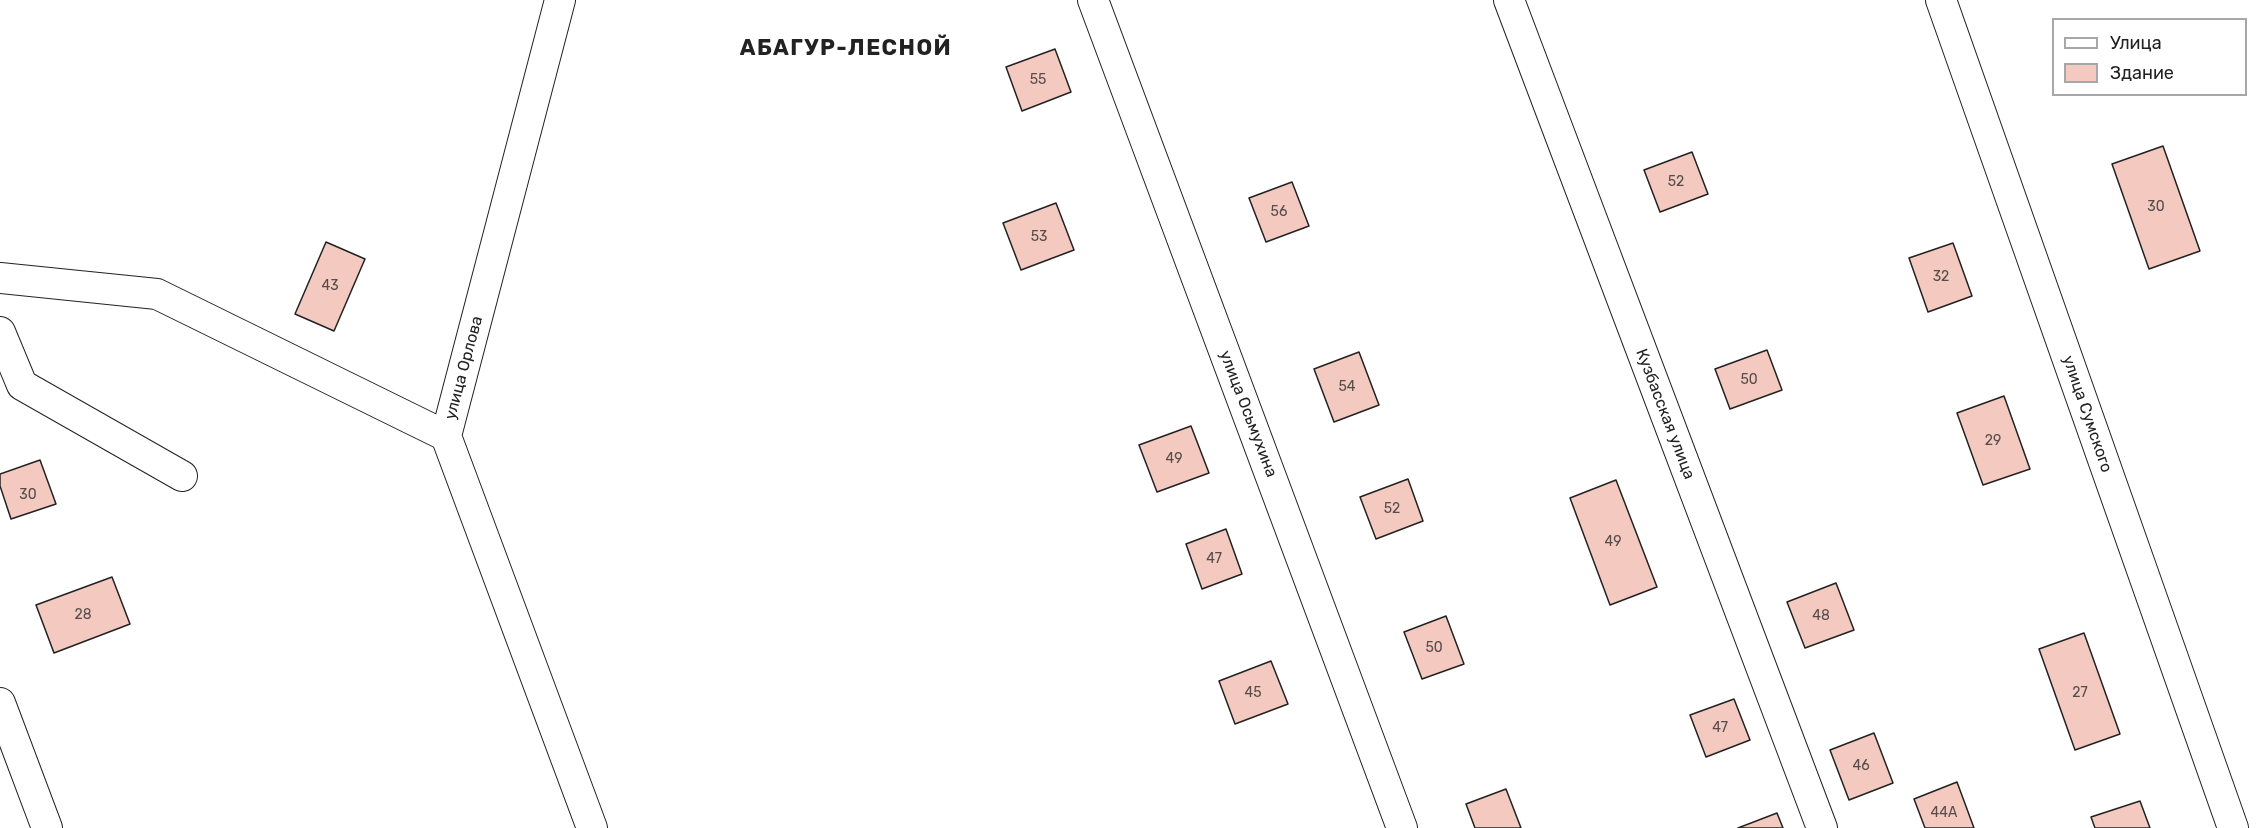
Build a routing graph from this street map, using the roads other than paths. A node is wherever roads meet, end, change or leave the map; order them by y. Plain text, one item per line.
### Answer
1 (560, 0) edge
2 (1093, 0) edge
3 (1509, 0) edge
4 (1941, 0) edge
5 (0, 278) edge
6 (0, 332) edge
7 (446, 436) junction
8 (182, 476) dead end
9 (0, 703) edge
10 (47, 828) edge
11 (592, 828) edge
12 (1402, 828) edge
13 (1822, 828) edge
14 (2233, 828) edge

1 - 7 street, улица Орлова
2 - 12 street, улица Осьмухина
3 - 13 street, Кузбасская улица
4 - 14 street, улица Сумского
5 - 7 street
6 - 8 street
7 - 11 street, улица Орлова
9 - 10 street

